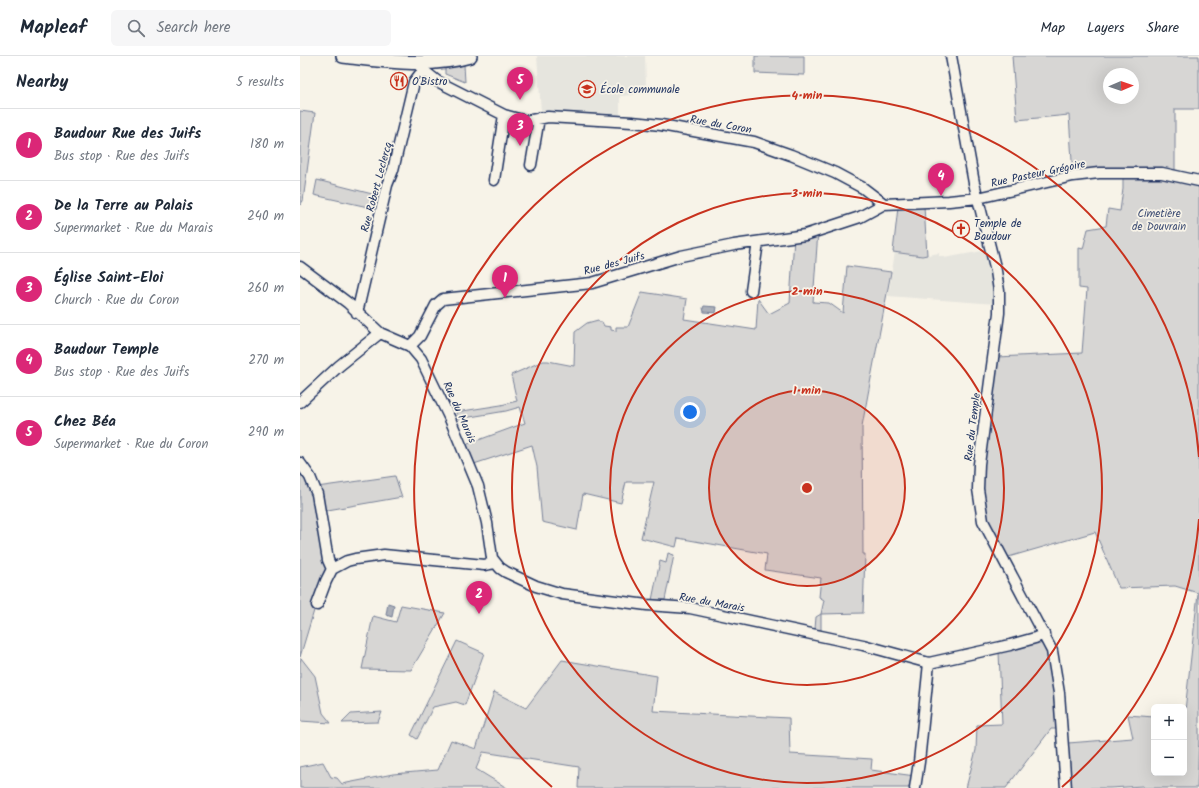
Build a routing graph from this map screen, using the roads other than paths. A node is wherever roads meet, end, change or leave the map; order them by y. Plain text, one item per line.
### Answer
1 (343, 56) edge
2 (470, 56) edge
3 (951, 56) edge
4 (420, 66) junction
5 (504, 115) junction
6 (539, 118) junction
7 (531, 165) dead end
8 (494, 180) dead end
9 (1199, 181) edge
10 (978, 198) junction
11 (884, 204) junction
12 (758, 242) junction
13 (300, 268) edge
14 (752, 291) dead end
15 (357, 313) junction
16 (380, 333) junction
17 (410, 346) junction
18 (300, 402) edge
19 (300, 463) edge
20 (495, 563) junction
21 (332, 569) junction
22 (317, 605) dead end
23 (1044, 634) junction
24 (928, 663) junction
25 (915, 788) edge
26 (1066, 788) edge

1 - 4 main road
2 - 4 main road
3 - 10 street, Rue du Temple
4 - 5 street, Rue du Coron
4 - 15 street, Rue Robert Leclercq
5 - 6 street, Rue du Coron
5 - 8 street
6 - 7 street
6 - 11 street, Rue du Coron
9 - 10 street, Rue Pasteur Grégoire
10 - 11 street, Rue des Juifs
10 - 23 street, Rue du Temple
11 - 12 street, Rue des Juifs
12 - 14 street
12 - 17 street, Rue des Juifs
13 - 15 street
15 - 16 street
16 - 17 street
16 - 18 street
17 - 20 street, Rue du Marais
19 - 21 street
20 - 21 street
20 - 24 street, Rue du Marais
21 - 22 street
23 - 24 street, Rue du Marais
23 - 26 street, Rue du Temple
24 - 25 street

